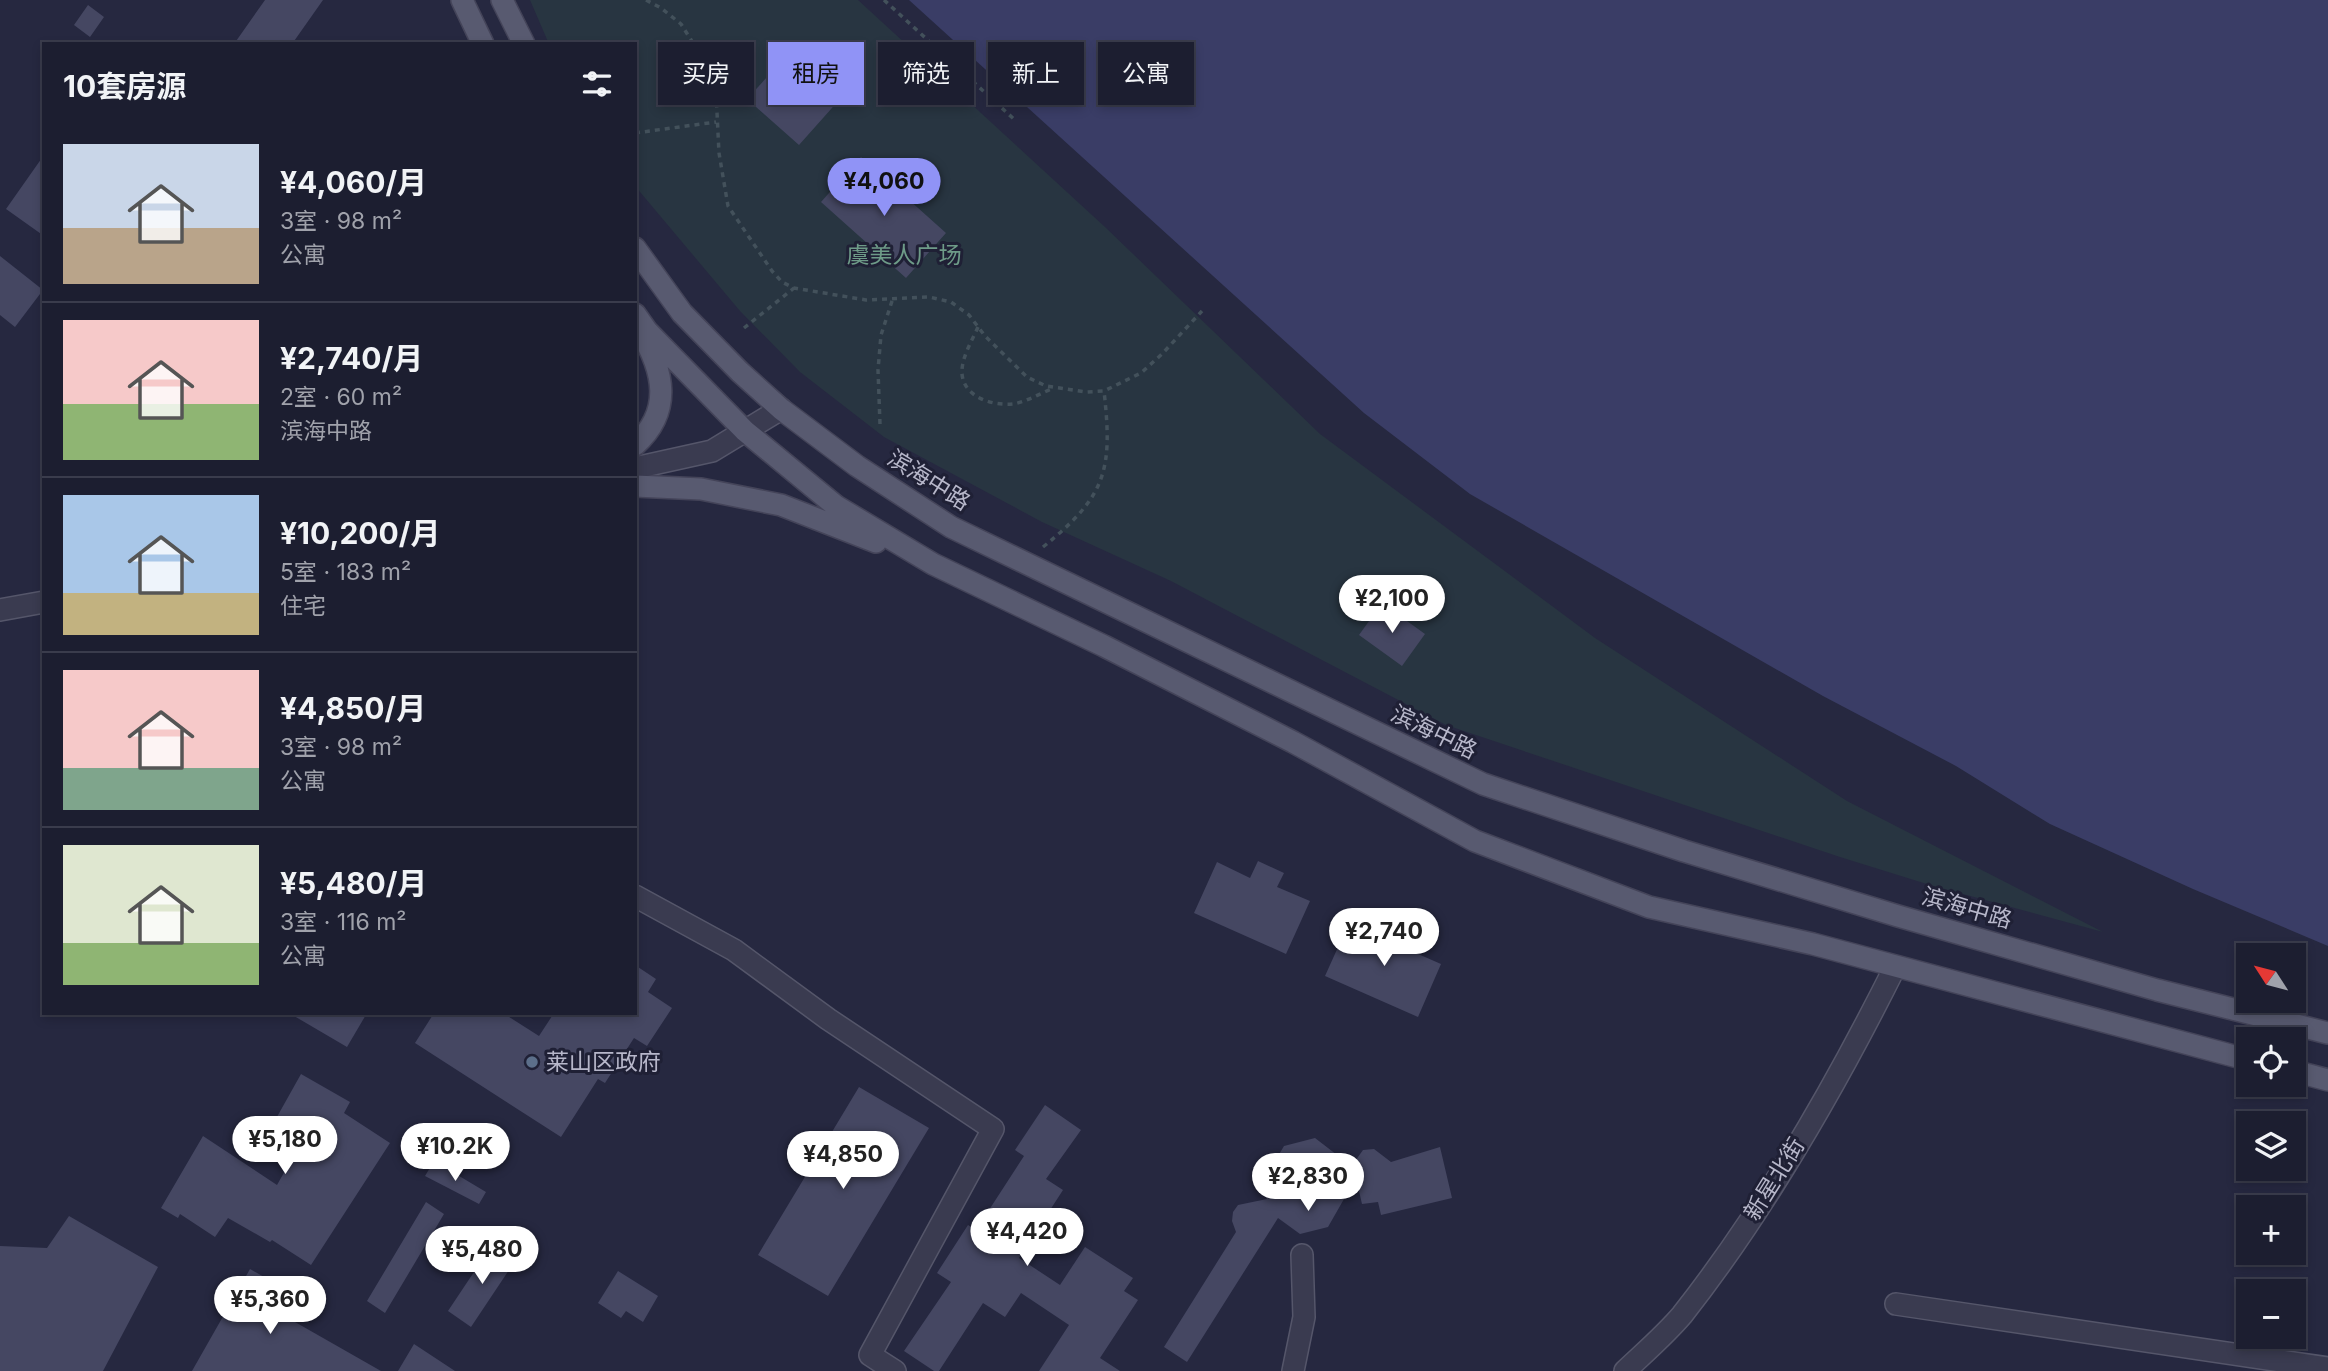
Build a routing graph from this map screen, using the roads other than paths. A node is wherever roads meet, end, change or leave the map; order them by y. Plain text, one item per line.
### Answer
1 (462, 0) edge
2 (502, 0) edge
3 (482, 42) edge
4 (523, 42) edge
5 (637, 251) edge
6 (637, 317) edge
7 (637, 326) edge
8 (781, 409) junction
9 (745, 431) junction
10 (637, 443) edge
11 (637, 468) edge
12 (637, 486) edge
13 (933, 564) junction
14 (42, 602) edge
15 (0, 610) edge
16 (637, 897) edge
17 (1895, 967) junction
18 (2328, 1033) edge
19 (2236, 1057) edge
20 (2306, 1074) edge
21 (2328, 1080) edge
22 (1302, 1255) dead end
23 (1896, 1304) dead end
24 (2328, 1368) edge
25 (895, 1371) edge
26 (1293, 1371) edge
27 (1625, 1371) edge

1 - 3 main road
2 - 4 main road
5 - 8 main road, 滨海中路
6 - 9 main road
7 - 10 main road
8 - 9 street
8 - 18 main road, 滨海中路
9 - 11 street
9 - 13 main road
12 - 13 main road
13 - 17 main road
14 - 15 street
16 - 25 street
17 - 19 main road
17 - 27 street, 新星北街
20 - 21 main road
22 - 26 street
23 - 24 street

